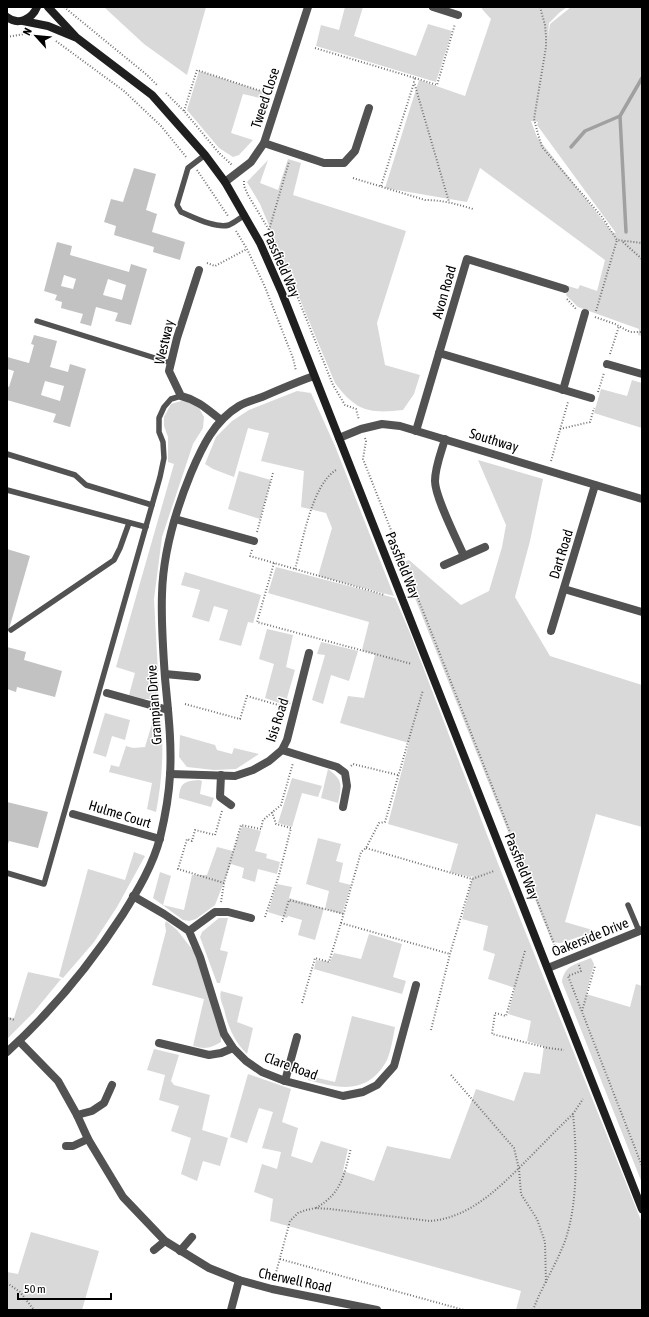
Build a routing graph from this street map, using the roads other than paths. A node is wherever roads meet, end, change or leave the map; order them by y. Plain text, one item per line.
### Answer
1 (37, 7) edge
2 (48, 7) edge
3 (308, 7) edge
4 (433, 7) edge
5 (458, 15) road end
6 (8, 18) edge
7 (23, 20) junction
8 (77, 38) junction
9 (369, 108) dead end
10 (264, 143) junction
11 (205, 155) junction
12 (225, 182) junction
13 (245, 215) junction
14 (199, 270) dead end
15 (565, 289) road end
16 (585, 313) road end
17 (37, 321) dead end
18 (439, 354) junction
19 (171, 363) junction
20 (607, 364) road end
21 (642, 374) edge
22 (314, 376) junction
23 (567, 391) junction
24 (181, 396) junction
25 (591, 398) dead end
26 (221, 420) junction
27 (416, 431) junction
28 (339, 438) junction
29 (445, 439) junction
30 (7, 454) edge
31 (595, 485) junction
32 (7, 490) edge
33 (642, 499) edge
34 (152, 505) junction
35 (175, 519) junction
36 (129, 524) junction
37 (146, 527) junction
38 (254, 541) road end
39 (485, 547) dead end
40 (464, 556) junction
41 (444, 566) dead end
42 (564, 588) junction
43 (642, 612) edge
44 (11, 630) dead end
45 (551, 631) dead end
46 (309, 653) dead end
47 (165, 674) junction
48 (197, 677) dead end
49 (107, 693) dead end
50 (168, 710) junction
51 (282, 750) junction
52 (170, 774) junction
53 (221, 775) junction
54 (228, 802) road end
55 (343, 807) dead end
56 (73, 814) dead end
57 (160, 839) junction
58 (7, 873) edge
59 (134, 896) junction
60 (628, 905) dead end
61 (251, 918) dead end
62 (189, 931) junction
63 (641, 931) edge
64 (548, 968) junction
65 (416, 985) dead end
66 (297, 1037) dead end
67 (19, 1041) junction
68 (402, 1042) junction
69 (159, 1043) dead end
70 (410, 1045) dead end
71 (233, 1048) junction
72 (7, 1052) edge
73 (284, 1081) junction
74 (112, 1085) dead end
75 (77, 1115) junction
76 (88, 1139) junction
77 (66, 1146) dead end
78 (642, 1209) edge
79 (192, 1237) dead end
80 (165, 1240) junction
81 (154, 1250) dead end
82 (180, 1251) junction
83 (239, 1280) junction
84 (345, 1307) edge
85 (231, 1310) edge
86 (377, 1310) edge

1 - 7 street
2 - 8 street
3 - 10 street, Tweed Close
4 - 5 street
6 - 7 street, Passfield Way
7 - 8 street, Passfield Way
8 - 11 street, Passfield Way
9 - 10 street
10 - 12 street, Tweed Close
11 - 12 street, Passfield Way
11 - 13 lane
12 - 13 street, Passfield Way
13 - 22 street, Passfield Way
14 - 19 street, Westway
15 - 18 street, Avon Road
16 - 23 street
17 - 19 lane
18 - 23 street
18 - 27 street, Avon Road
19 - 24 street, Westway
20 - 21 street
22 - 26 street, Grampian Drive
22 - 28 street, Passfield Way
23 - 25 street
24 - 26 street
24 - 34 lane
26 - 35 street, Grampian Drive
27 - 28 street, Southway
27 - 29 street, Southway
28 - 64 street, Passfield Way
29 - 31 street, Southway
29 - 40 street
30 - 34 lane
31 - 33 street, Southway
31 - 42 street, Dart Road
32 - 36 lane
34 - 37 lane
35 - 38 street
35 - 47 street, Grampian Drive
36 - 37 lane
36 - 44 lane
37 - 58 lane
39 - 40 street
40 - 41 street
42 - 43 street
42 - 45 street, Dart Road
46 - 51 street, Isis Road
47 - 48 street
47 - 50 street, Grampian Drive
49 - 50 street
50 - 52 street, Grampian Drive
51 - 53 street, Isis Road
51 - 55 street
52 - 53 street, Isis Road
52 - 57 street, Grampian Drive
53 - 54 street
56 - 57 street, Hulme Court
57 - 59 street, Grampian Drive
59 - 62 street
59 - 67 street, Grampian Drive
60 - 63 lane
61 - 62 street
62 - 71 street, Clare Road
63 - 64 street, Oakerside Drive
64 - 78 street, Passfield Way
65 - 68 street, Clare Road
66 - 73 street
67 - 72 street, Grampian Drive
67 - 75 street, Cherwell Road
68 - 70 street
68 - 73 street, Clare Road
69 - 71 street
71 - 73 street, Clare Road
74 - 75 street
75 - 76 street, Cherwell Road
76 - 77 street
76 - 80 street, Cherwell Road
79 - 82 street
80 - 81 street
80 - 82 street, Cherwell Road
82 - 83 street, Cherwell Road
83 - 84 street, Cherwell Road
83 - 85 street, Cherwell Road
84 - 86 street, Cherwell Road

